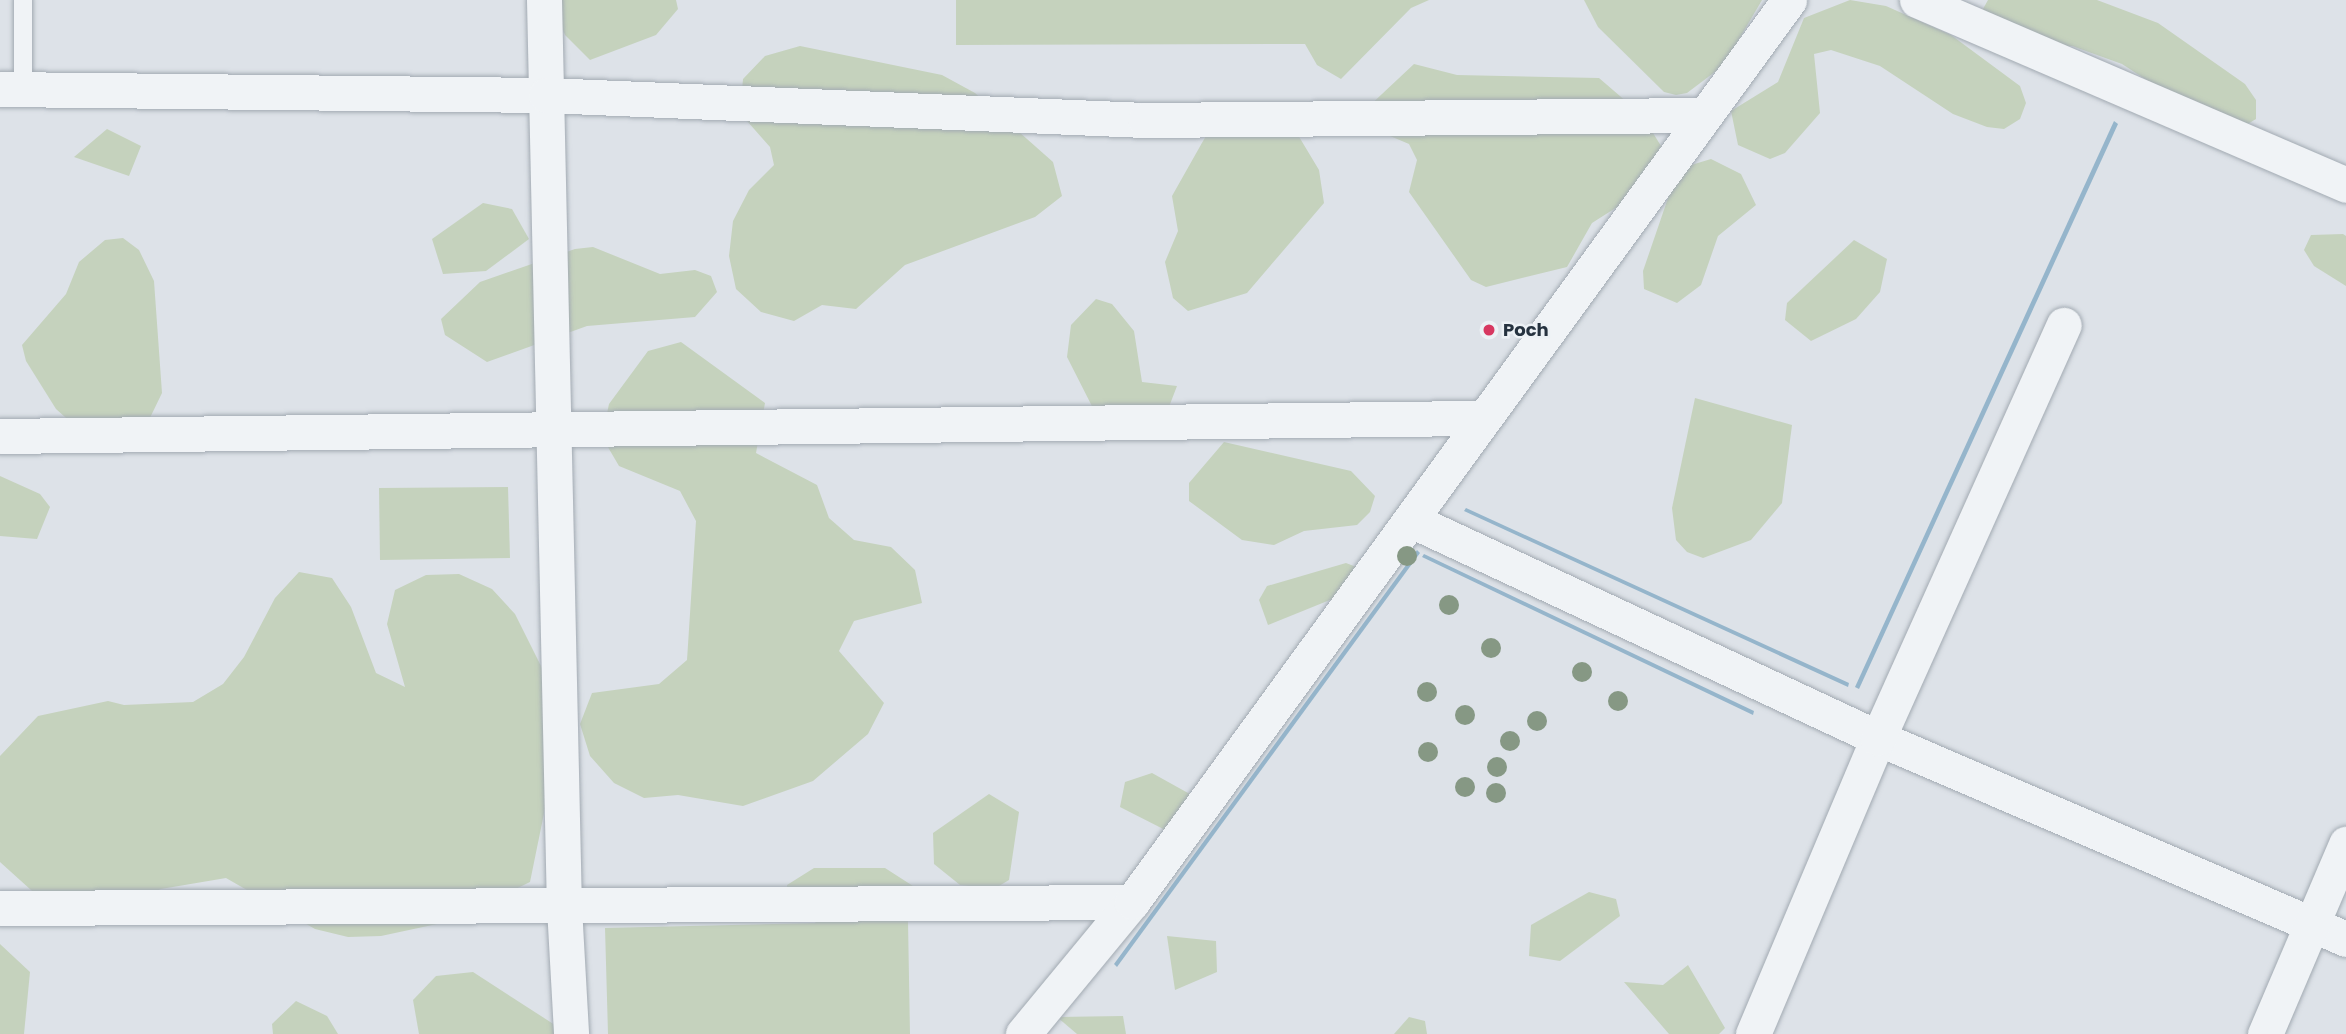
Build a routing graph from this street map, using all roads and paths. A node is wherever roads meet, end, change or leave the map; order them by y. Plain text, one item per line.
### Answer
1 (23, 0) edge
2 (544, 0) edge
3 (1788, 0) edge
4 (1917, 0) edge
5 (12, 89) edge
6 (546, 95) junction
7 (1702, 115) junction
8 (2346, 185) edge
9 (2064, 325) dead end
10 (1482, 418) junction
11 (554, 430) junction
12 (0, 436) edge
13 (1410, 520) junction
14 (1878, 738) junction
15 (2346, 844) edge
16 (1132, 902) junction
17 (564, 907) junction
18 (0, 908) edge
19 (2313, 925) junction
20 (2346, 939) edge
21 (571, 1034) edge
22 (1023, 1034) edge
23 (1753, 1034) edge
24 (2264, 1034) edge

1 - 5 lane
2 - 6 street
3 - 7 street
4 - 8 street
5 - 6 street
6 - 7 street
6 - 11 street
7 - 10 street
9 - 14 street
10 - 11 street
10 - 13 street
11 - 12 street
11 - 17 street
13 - 14 street
13 - 16 street
14 - 19 street
14 - 23 street
15 - 19 street
16 - 17 street
16 - 22 street
17 - 18 street
17 - 21 street
19 - 20 street
19 - 24 street

